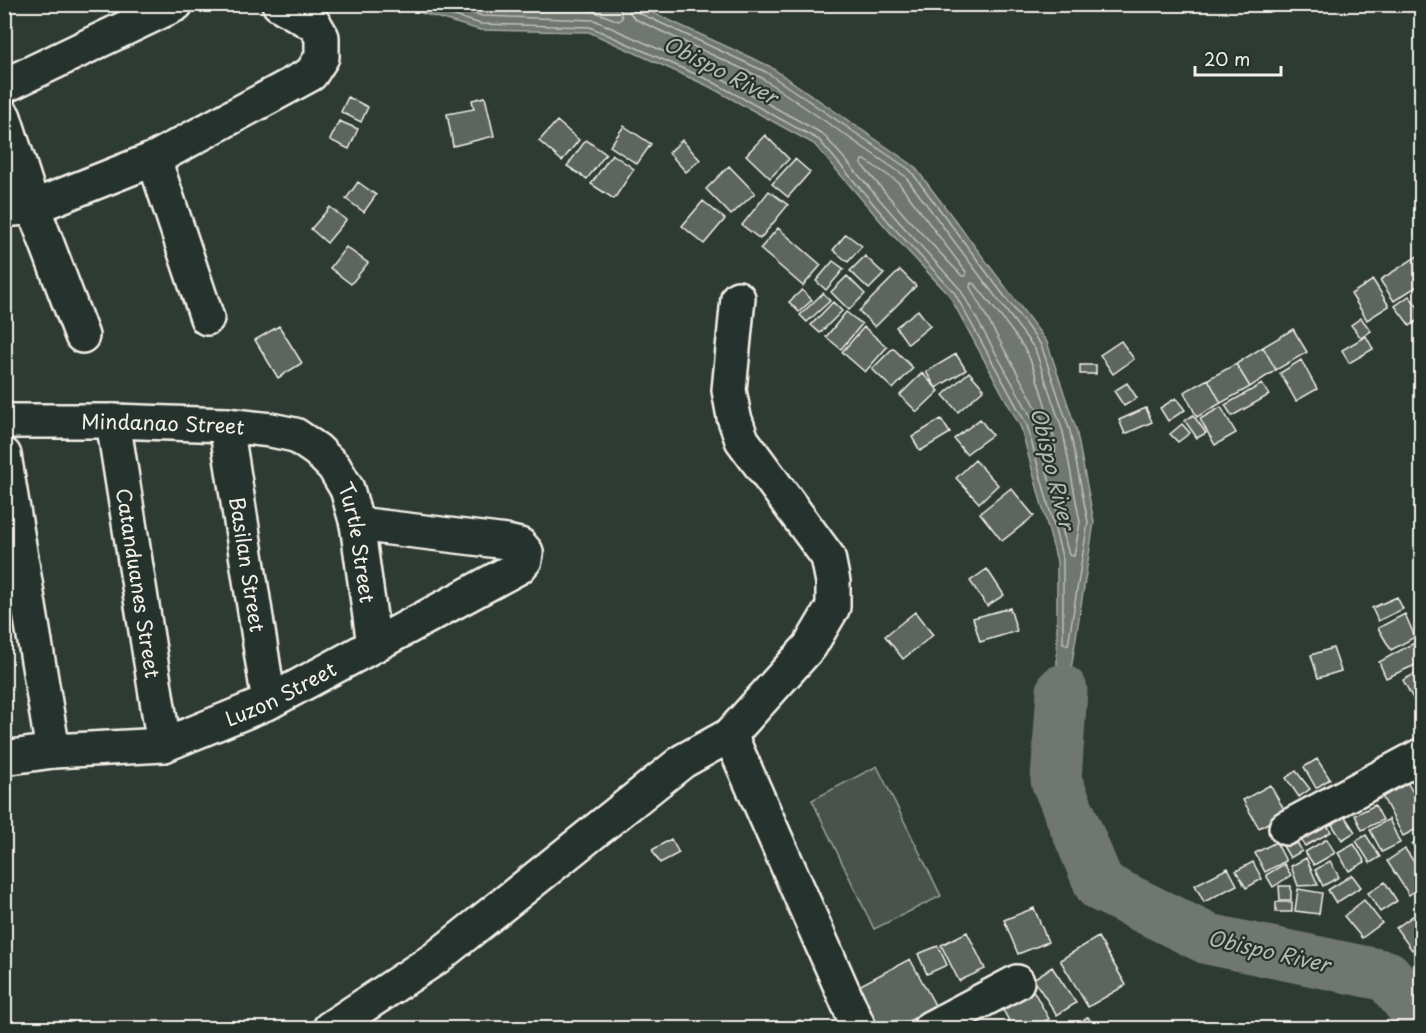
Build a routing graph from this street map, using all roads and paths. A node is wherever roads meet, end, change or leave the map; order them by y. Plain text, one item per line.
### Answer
1 (176, 4) edge
2 (279, 4) edge
3 (4, 86) edge
4 (4, 117) edge
5 (154, 159) junction
6 (19, 208) edge
7 (738, 298) dead end
8 (207, 318) dead end
9 (82, 336) dead end
10 (4, 421) edge
11 (113, 421) junction
12 (226, 425) junction
13 (317, 450) joint
14 (4, 454) edge
15 (357, 524) junction
16 (374, 645) junction
17 (269, 702) junction
18 (730, 735) junction
19 (164, 745) junction
20 (53, 751) junction
21 (1422, 755) edge
22 (4, 758) edge
23 (1286, 828) dead end
24 (1017, 982) dead end
25 (330, 1029) edge
26 (860, 1029) edge
27 (930, 1029) edge

1 - 3 street
2 - 5 street
4 - 6 street
5 - 6 street
5 - 8 street
6 - 9 street
7 - 18 street
10 - 11 street, Mindanao Street
11 - 12 street, Mindanao Street
11 - 19 street, Catanduanes Street
12 - 13 street, Mindanao Street
12 - 17 street, Basilan Street
13 - 15 street, Turtle Street
14 - 20 street
15 - 16 street, Turtle Street
15 - 16 street, Luzon Street
16 - 17 street, Luzon Street
17 - 19 street, Luzon Street
18 - 25 street
18 - 26 street
19 - 20 street, Luzon Street
20 - 22 street, Luzon Street
21 - 23 street
24 - 27 street

